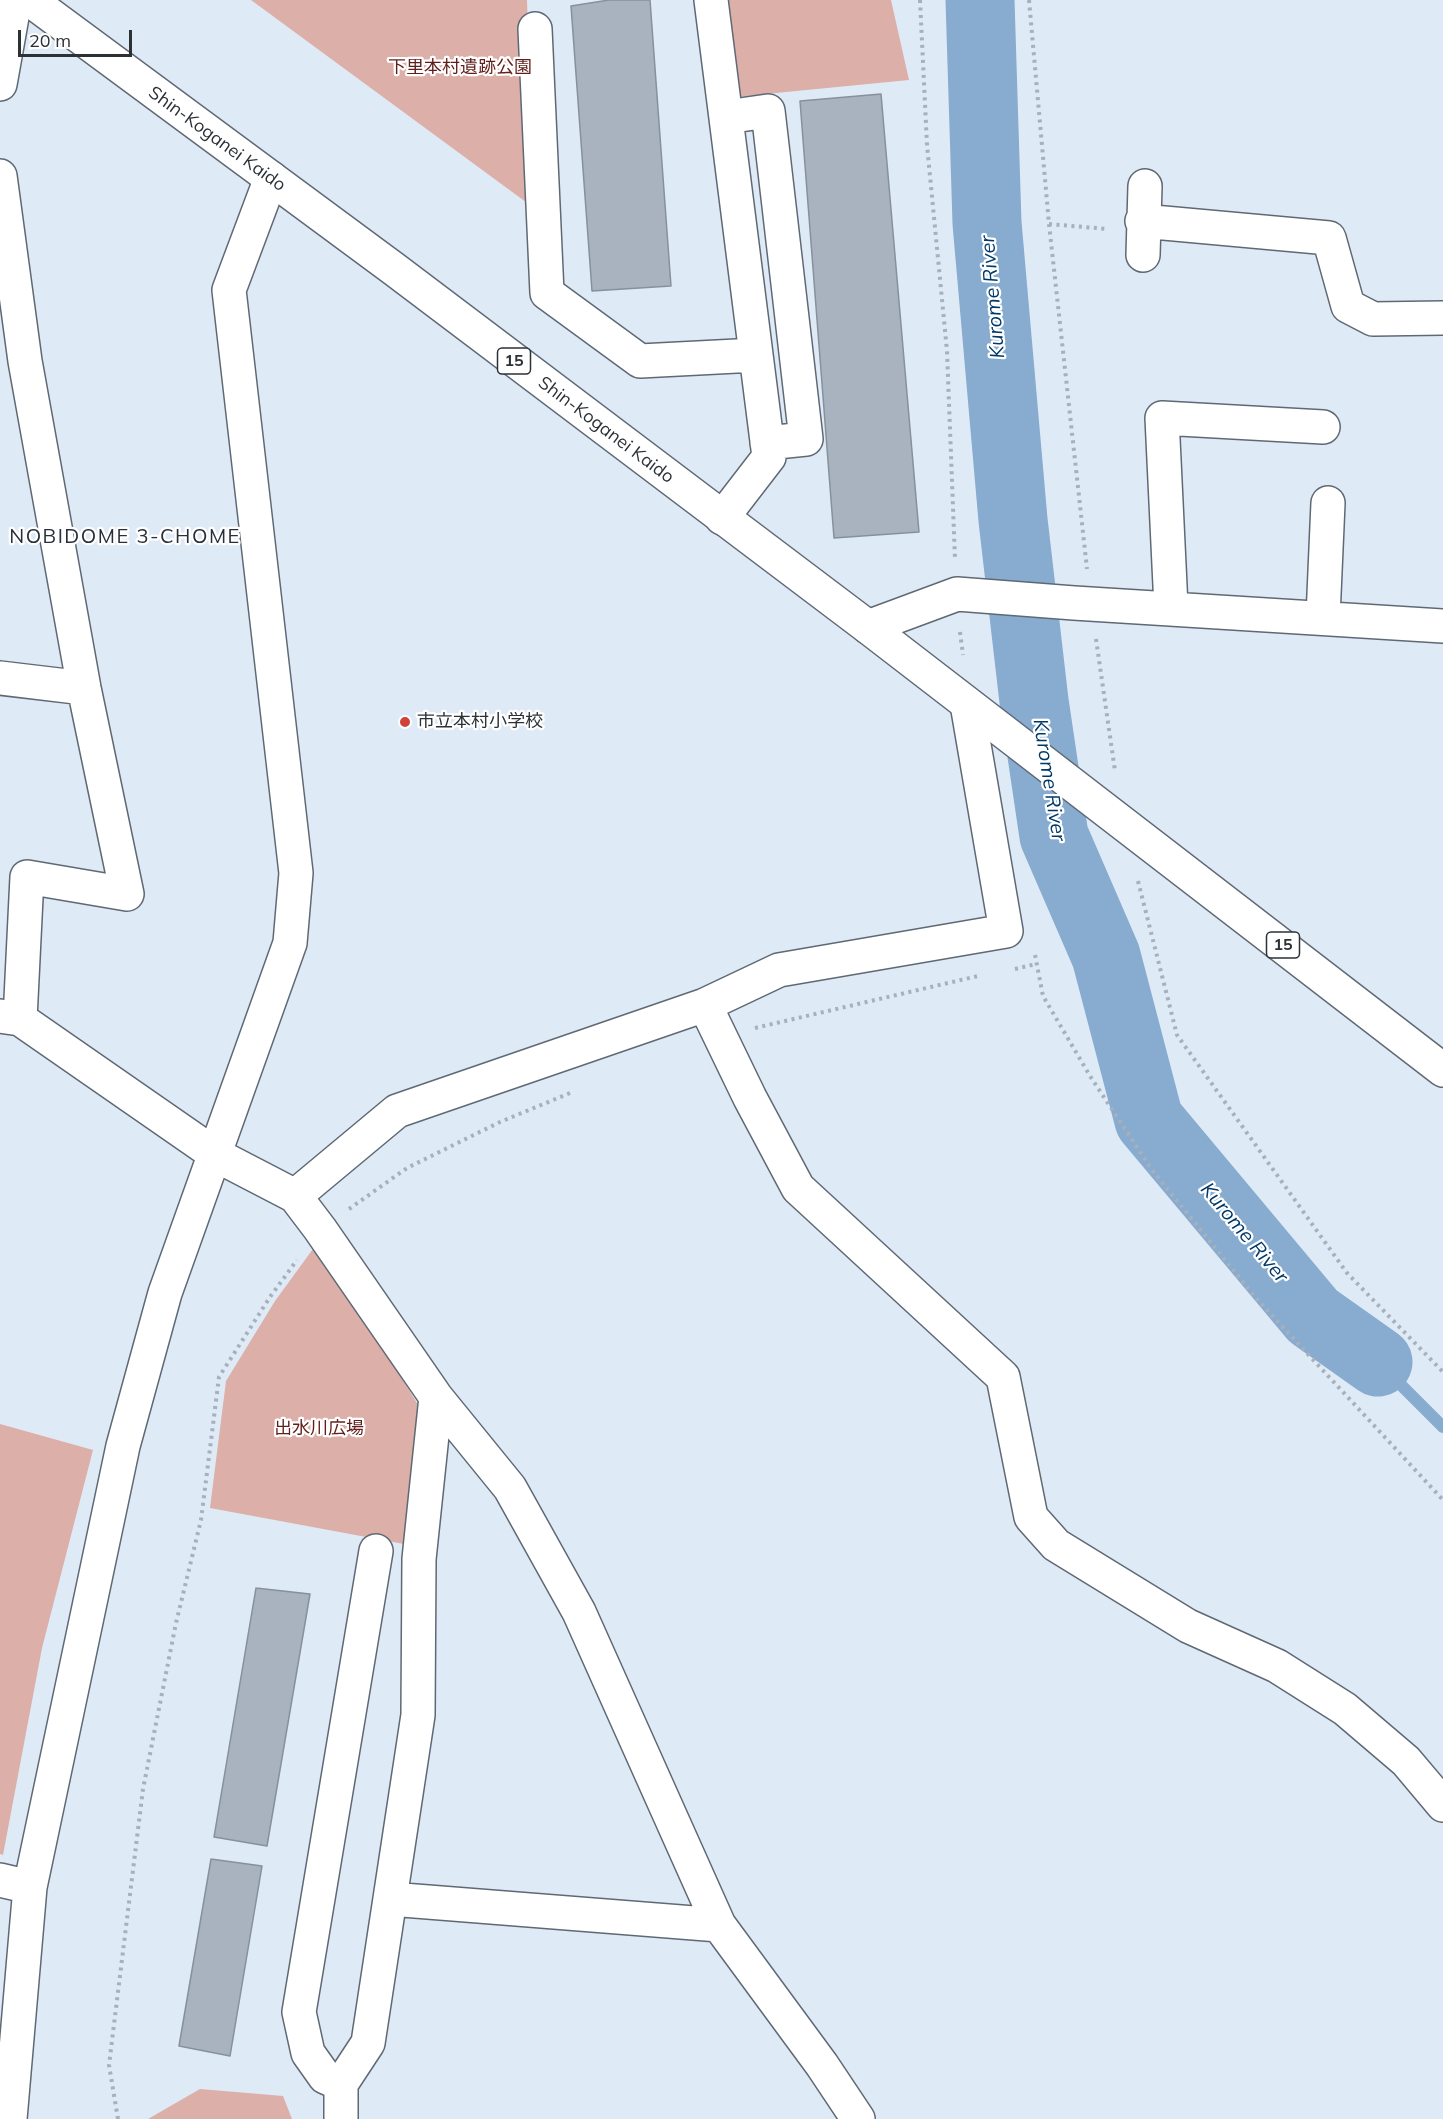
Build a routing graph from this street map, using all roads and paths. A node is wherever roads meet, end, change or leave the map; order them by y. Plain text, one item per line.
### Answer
1 (15, 0) edge
2 (30, 0) edge
3 (711, 0) edge
4 (920, 0) edge
5 (1029, 0) edge
6 (535, 29) dead end
7 (0, 84) edge
8 (726, 117) junction
9 (0, 176) edge
10 (271, 178) junction
11 (1145, 186) dead end
12 (1049, 224) junction
13 (1142, 236) junction
14 (1443, 318) edge
15 (756, 355) junction
16 (13, 361) edge
17 (1323, 427) dead end
18 (767, 443) junction
19 (1328, 503) dead end
20 (722, 518) junction
21 (957, 594) junction
22 (1082, 604) junction
23 (1170, 608) junction
24 (1323, 617) junction
25 (1443, 626) edge
26 (868, 627) junction
27 (0, 678) edge
28 (84, 688) junction
29 (967, 704) junction
30 (1122, 820) junction
31 (1136, 876) dead end
32 (1034, 953) dead end
33 (705, 1005) junction
34 (10, 1018) edge
35 (1443, 1070) edge
36 (216, 1155) junction
37 (295, 1196) junction
38 (1443, 1372) edge
39 (436, 1397) junction
40 (1443, 1500) edge
41 (376, 1551) dead end
42 (1443, 1805) edge
43 (15, 1883) edge
44 (390, 1899) junction
45 (719, 1924) junction
46 (341, 2084) junction
47 (10, 2119) edge
48 (341, 2119) edge
49 (858, 2119) edge

1 - 7 street
2 - 10 street, Shin-Koganei Kaido / 15
3 - 8 street
4 - 21 path
5 - 12 path
6 - 15 street
8 - 15 street
8 - 18 street
9 - 16 street
10 - 20 street, Shin-Koganei Kaido / 15
10 - 36 street
11 - 13 street
12 - 13 path
12 - 22 path
13 - 14 street
15 - 18 street
16 - 28 street
17 - 23 street
18 - 20 street
19 - 24 street
20 - 26 street, Shin-Koganei Kaido / 15
21 - 22 street
21 - 26 street
21 - 29 path
22 - 23 street
22 - 30 path
23 - 24 street
24 - 25 street
26 - 29 street, Shin-Koganei Kaido / 15
27 - 28 street
28 - 34 street
29 - 30 street, Shin-Koganei Kaido / 15
29 - 33 street
30 - 35 street, 15
31 - 38 path
32 - 40 path
33 - 37 street
33 - 42 street
34 - 36 street
36 - 37 street
36 - 43 street
37 - 39 street
39 - 44 street
39 - 45 street
41 - 46 street
43 - 47 street
44 - 45 street
44 - 46 street
45 - 49 street
46 - 48 street

